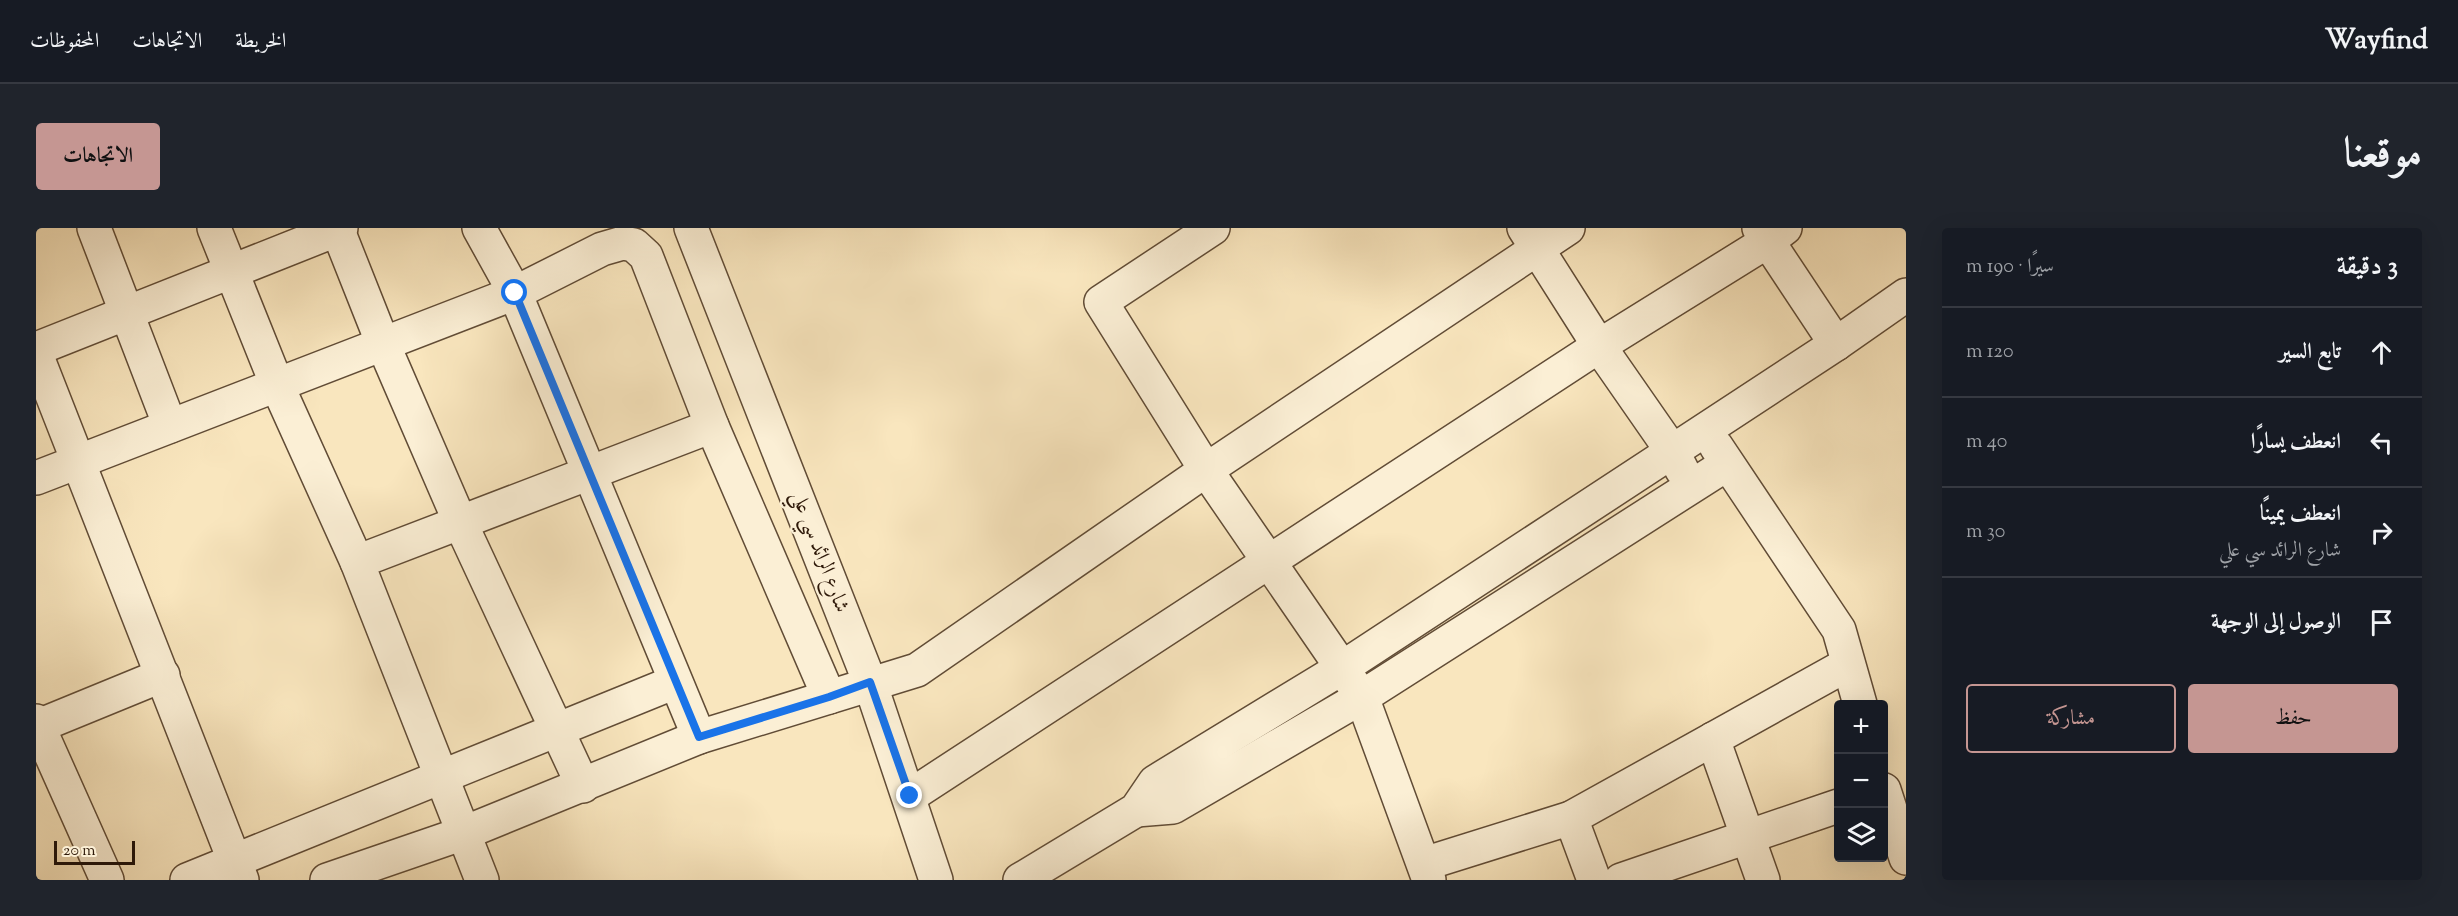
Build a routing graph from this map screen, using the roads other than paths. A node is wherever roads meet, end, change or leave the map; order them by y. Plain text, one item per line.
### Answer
1 (94, 228) edge
2 (214, 228) edge
3 (339, 228) edge
4 (479, 228) edge
5 (691, 228) edge
6 (1213, 228) edge
7 (1568, 228) edge
8 (1771, 232) edge
9 (1530, 239) edge
10 (232, 271) junction
11 (515, 293) junction
12 (1906, 295) edge
13 (126, 314) junction
14 (383, 344) junction
15 (1836, 344) junction
16 (1599, 346) junction
17 (36, 351) edge
18 (277, 385) junction
19 (170, 426) junction
20 (712, 426) junction
21 (1707, 428) junction
22 (1672, 451) junction
23 (79, 461) junction
24 (1727, 464) junction
25 (1206, 470) junction
26 (588, 473) junction
27 (36, 478) edge
28 (1691, 487) junction
29 (460, 522) junction
30 (1269, 561) junction
31 (357, 562) junction
32 (1848, 664) junction
33 (1342, 668) junction
34 (163, 675) junction
35 (675, 682) junction
36 (870, 682) junction
37 (829, 697) junction
38 (1362, 697) junction
39 (1859, 700) edge
40 (37, 724) edge
41 (557, 730) junction
42 (699, 737) junction
43 (1713, 739) junction
44 (441, 777) junction
45 (583, 786) junction
46 (1889, 787) edge
47 (910, 796) junction
48 (1834, 808) edge
49 (1136, 810) junction
50 (1571, 818) junction
51 (464, 833) junction
52 (1748, 838) junction
53 (1906, 858) edge
54 (239, 870) edge
55 (1426, 872) edge
56 (107, 880) edge
57 (187, 880) edge
58 (327, 880) edge
59 (482, 880) edge
60 (936, 880) edge
61 (1020, 880) edge
62 (1594, 880) edge
63 (1621, 880) edge
64 (1762, 880) edge

1 - 13 street
2 - 10 street
3 - 10 street
3 - 14 street
4 - 11 street
5 - 36 street, شارع الرائد سي علي
6 - 25 street
7 - 9 street
8 - 15 street
8 - 16 street
9 - 16 street
9 - 25 street
10 - 13 street
10 - 18 street
11 - 14 street
11 - 20 street
11 - 26 street
12 - 15 street
13 - 17 street
13 - 19 street
14 - 18 street
14 - 29 street
15 - 21 street
16 - 22 street
16 - 30 street
17 - 23 street
18 - 19 street
18 - 31 street
19 - 23 street
20 - 26 street
20 - 37 street
21 - 22 street
21 - 24 street
22 - 28 street
22 - 33 street
23 - 27 street
23 - 34 street
24 - 28 street
24 - 32 street
25 - 30 street
25 - 36 street
26 - 29 street
26 - 35 street
28 - 38 street
29 - 31 street
29 - 41 street
30 - 33 street
30 - 47 street
31 - 44 street
32 - 39 street
32 - 43 street
33 - 38 street
33 - 49 street
34 - 40 street
34 - 54 street
35 - 41 street
35 - 42 street
36 - 37 street
36 - 47 street, شارع الرائد سي علي
37 - 42 street
38 - 49 street
38 - 55 street
40 - 56 street
41 - 44 street
41 - 45 street
42 - 45 street
43 - 50 street
43 - 52 street
44 - 51 street
44 - 54 street
45 - 51 street
46 - 53 street
47 - 60 street, شارع الرائد سي علي
48 - 52 street
49 - 61 street
50 - 55 street
50 - 62 street
51 - 58 street
51 - 59 street
52 - 63 street
52 - 64 street
54 - 57 street

